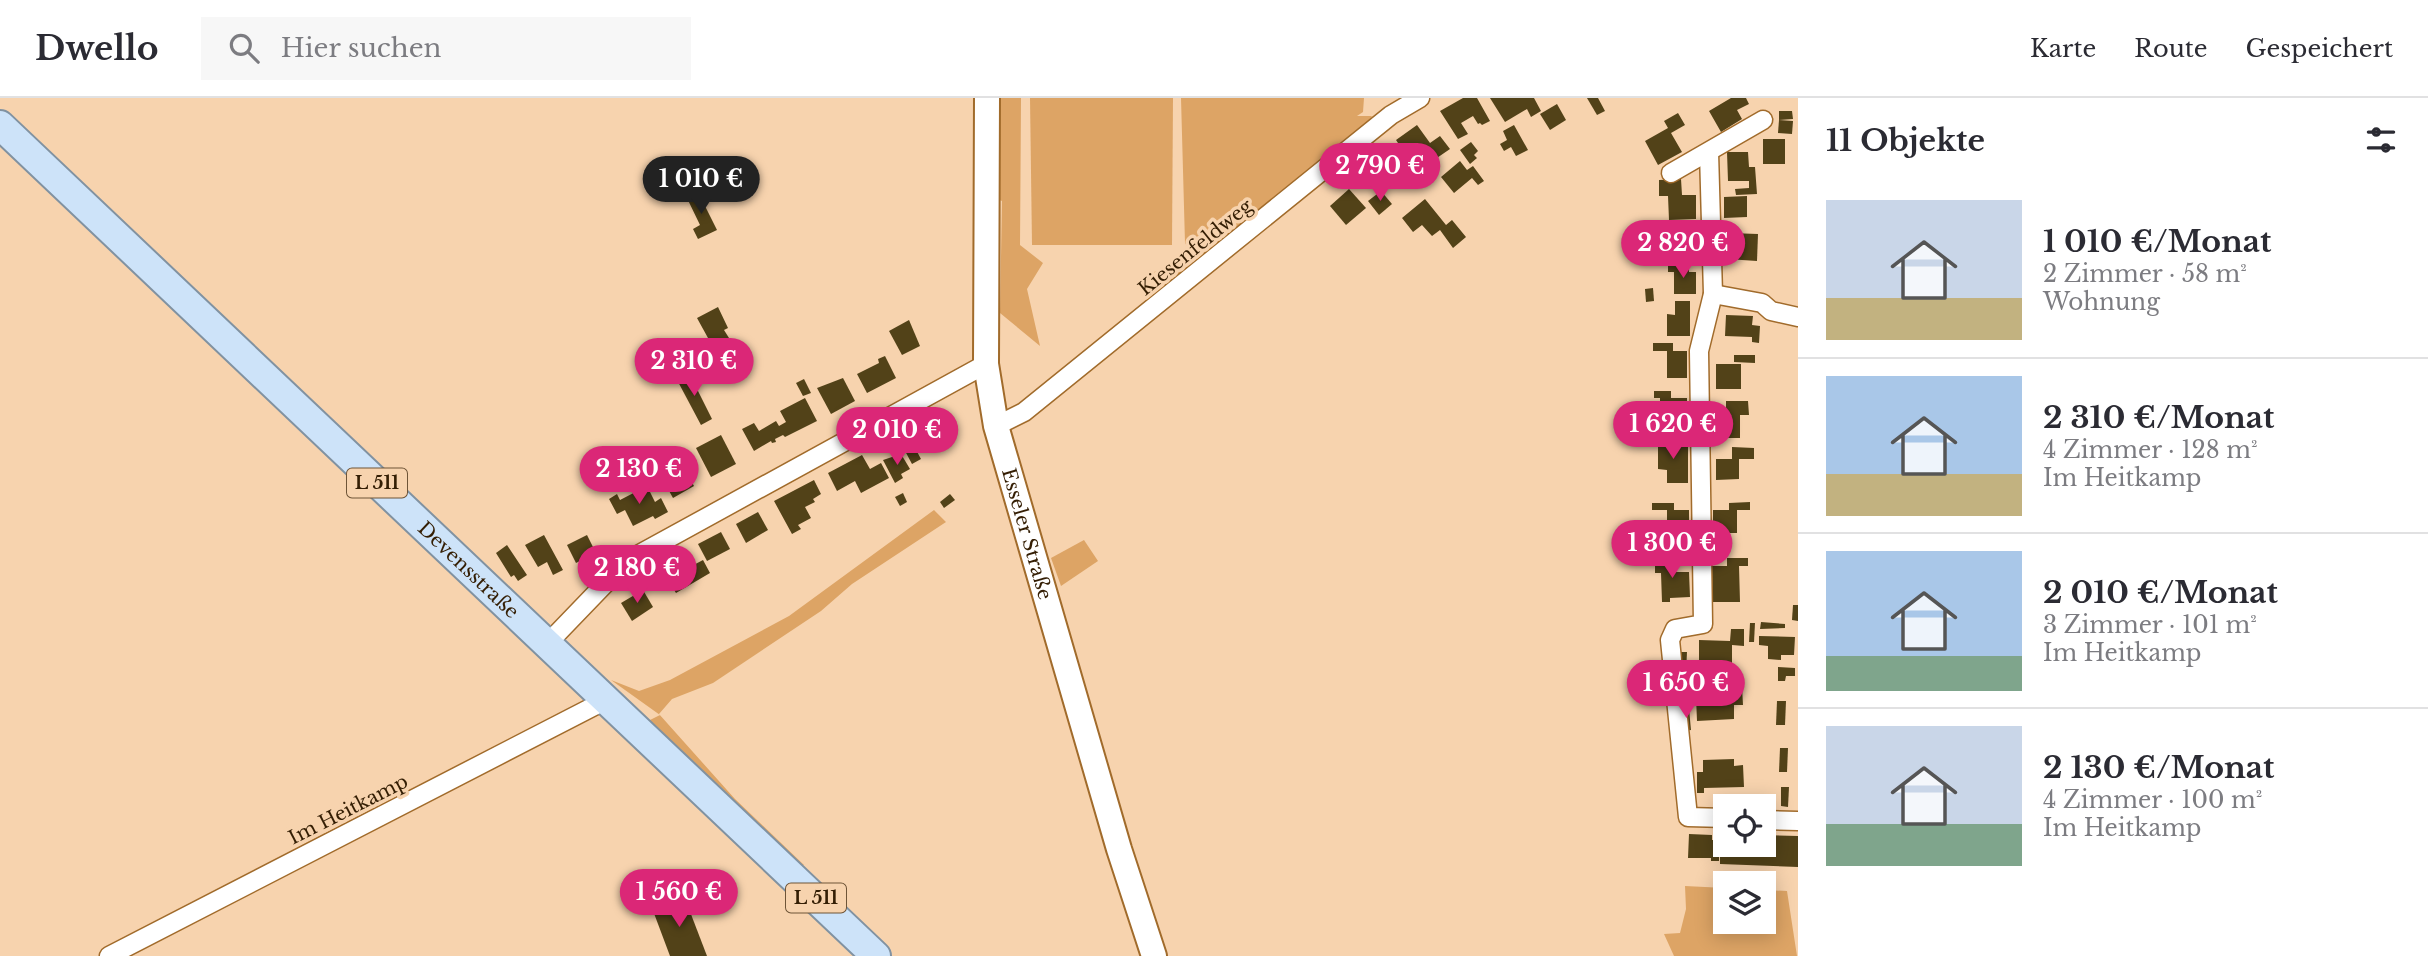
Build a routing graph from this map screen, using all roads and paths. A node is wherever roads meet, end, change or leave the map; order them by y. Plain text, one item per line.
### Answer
1 (987, 98) edge
2 (1420, 98) edge
3 (1763, 120) dead end
4 (0, 124) edge
5 (1709, 152) junction
6 (1671, 173) dead end
7 (1713, 294) junction
8 (1798, 317) edge
9 (986, 364) junction
10 (996, 426) junction
11 (548, 643) junction
12 (606, 700) junction
13 (1713, 818) edge
14 (1776, 820) edge
15 (1798, 821) edge
16 (109, 956) edge
17 (876, 956) edge
18 (1154, 956) edge

1 - 9 main road, Esseler Straße
2 - 10 street, Kiesenfeldweg
3 - 5 street
4 - 11 main road, Devensstraße / L 511
5 - 6 street
5 - 7 street
7 - 8 street
7 - 13 street
9 - 10 main road, Esseler Straße
9 - 11 street
10 - 18 main road, Esseler Straße
11 - 12 main road, Devensstraße / L 511
12 - 16 street, Im Heitkamp
12 - 17 main road, Devensstraße / L 511
14 - 15 street

